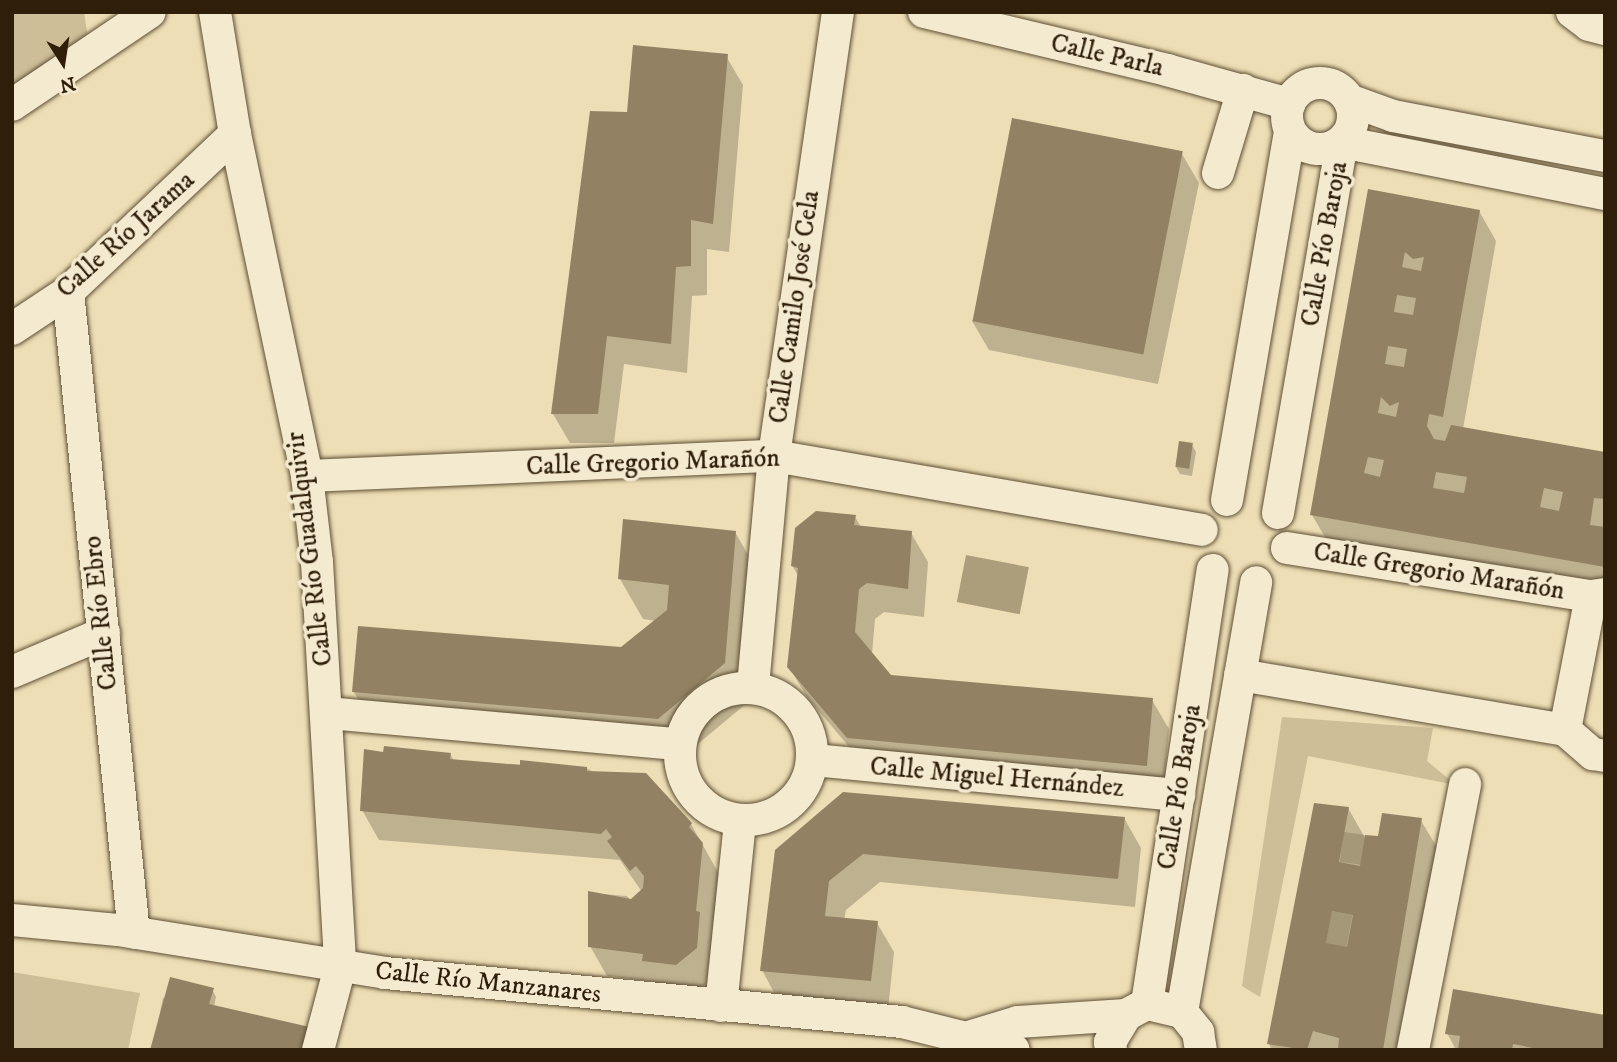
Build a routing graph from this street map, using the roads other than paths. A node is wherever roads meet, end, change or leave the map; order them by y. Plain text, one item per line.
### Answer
1 (150, 12) edge
2 (215, 12) edge
3 (838, 12) edge
4 (924, 12) edge
5 (1572, 12) edge
6 (1605, 29) edge
7 (1243, 90) junction
8 (1349, 100) junction
9 (12, 105) edge
10 (1289, 117) junction
11 (235, 134) junction
12 (1342, 142) junction
13 (1605, 156) edge
14 (1218, 173) dead end
15 (1605, 194) edge
16 (68, 292) junction
17 (12, 329) edge
18 (774, 456) junction
19 (307, 477) junction
20 (1227, 500) junction
21 (1278, 513) junction
22 (1202, 530) junction
23 (1287, 548) junction
24 (1213, 570) junction
25 (1256, 582) junction
26 (1598, 595) edge
27 (104, 633) junction
28 (12, 672) edge
29 (1240, 675) junction
30 (753, 686) junction
31 (328, 713) junction
32 (1565, 730) junction
33 (678, 744) junction
34 (1605, 756) edge
35 (814, 760) junction
36 (1465, 783) dead end
37 (1179, 795) junction
38 (740, 822) junction
39 (12, 920) edge
40 (134, 933) junction
41 (340, 967) junction
42 (721, 1006) junction
43 (1136, 1009) junction
44 (1194, 1032) edge
45 (961, 1044) edge
46 (318, 1050) edge
47 (1014, 1050) edge
48 (1111, 1050) edge
49 (1224, 1050) edge
50 (1413, 1050) edge

1 - 9 street
2 - 11 street, Calle Río Guadalquivir
3 - 18 street, Calle Camilo José Cela
4 - 7 street, Calle Parla
5 - 6 street
7 - 10 street, Calle Parla
7 - 14 street
8 - 10 street
8 - 12 street
8 - 13 street
10 - 12 street
10 - 20 street, Calle Pío Baroja
11 - 16 street, Calle Río Jarama
11 - 19 street, Calle Río Guadalquivir
12 - 15 street
12 - 21 street, Calle Pío Baroja
16 - 17 street, Calle Río Jarama
16 - 27 street, Calle Río Ebro
18 - 19 street, Calle Gregorio Marañón
18 - 22 street, Calle Gregorio Marañón
18 - 30 street, Calle Camilo José Cela
19 - 31 street, Calle Río Guadalquivir
20 - 21 street
20 - 22 street
21 - 23 street
22 - 24 street
23 - 25 street
23 - 26 street, Calle Gregorio Marañón
24 - 25 street
24 - 37 street, Calle Pío Baroja
25 - 29 street, Calle Pío Baroja
26 - 32 street
27 - 28 street
27 - 40 street, Calle Río Ebro
29 - 32 street
29 - 44 street, Calle Pío Baroja
30 - 33 street
30 - 35 street
31 - 33 street
31 - 41 street, Calle Río Guadalquivir
32 - 34 street
33 - 38 street
35 - 37 street, Calle Miguel Hernández
35 - 38 street
36 - 50 street
37 - 43 street, Calle Pío Baroja
38 - 42 street
39 - 40 street, Calle Río Manzanares
40 - 41 street, Calle Río Manzanares
41 - 42 street, Calle Río Manzanares
41 - 46 street, Calle Río Guadalquivir
42 - 45 street, Calle Río Manzanares
43 - 44 street
43 - 45 street
43 - 48 street, Calle Pío Baroja
44 - 49 street
45 - 47 street, Calle Río Manzanares

